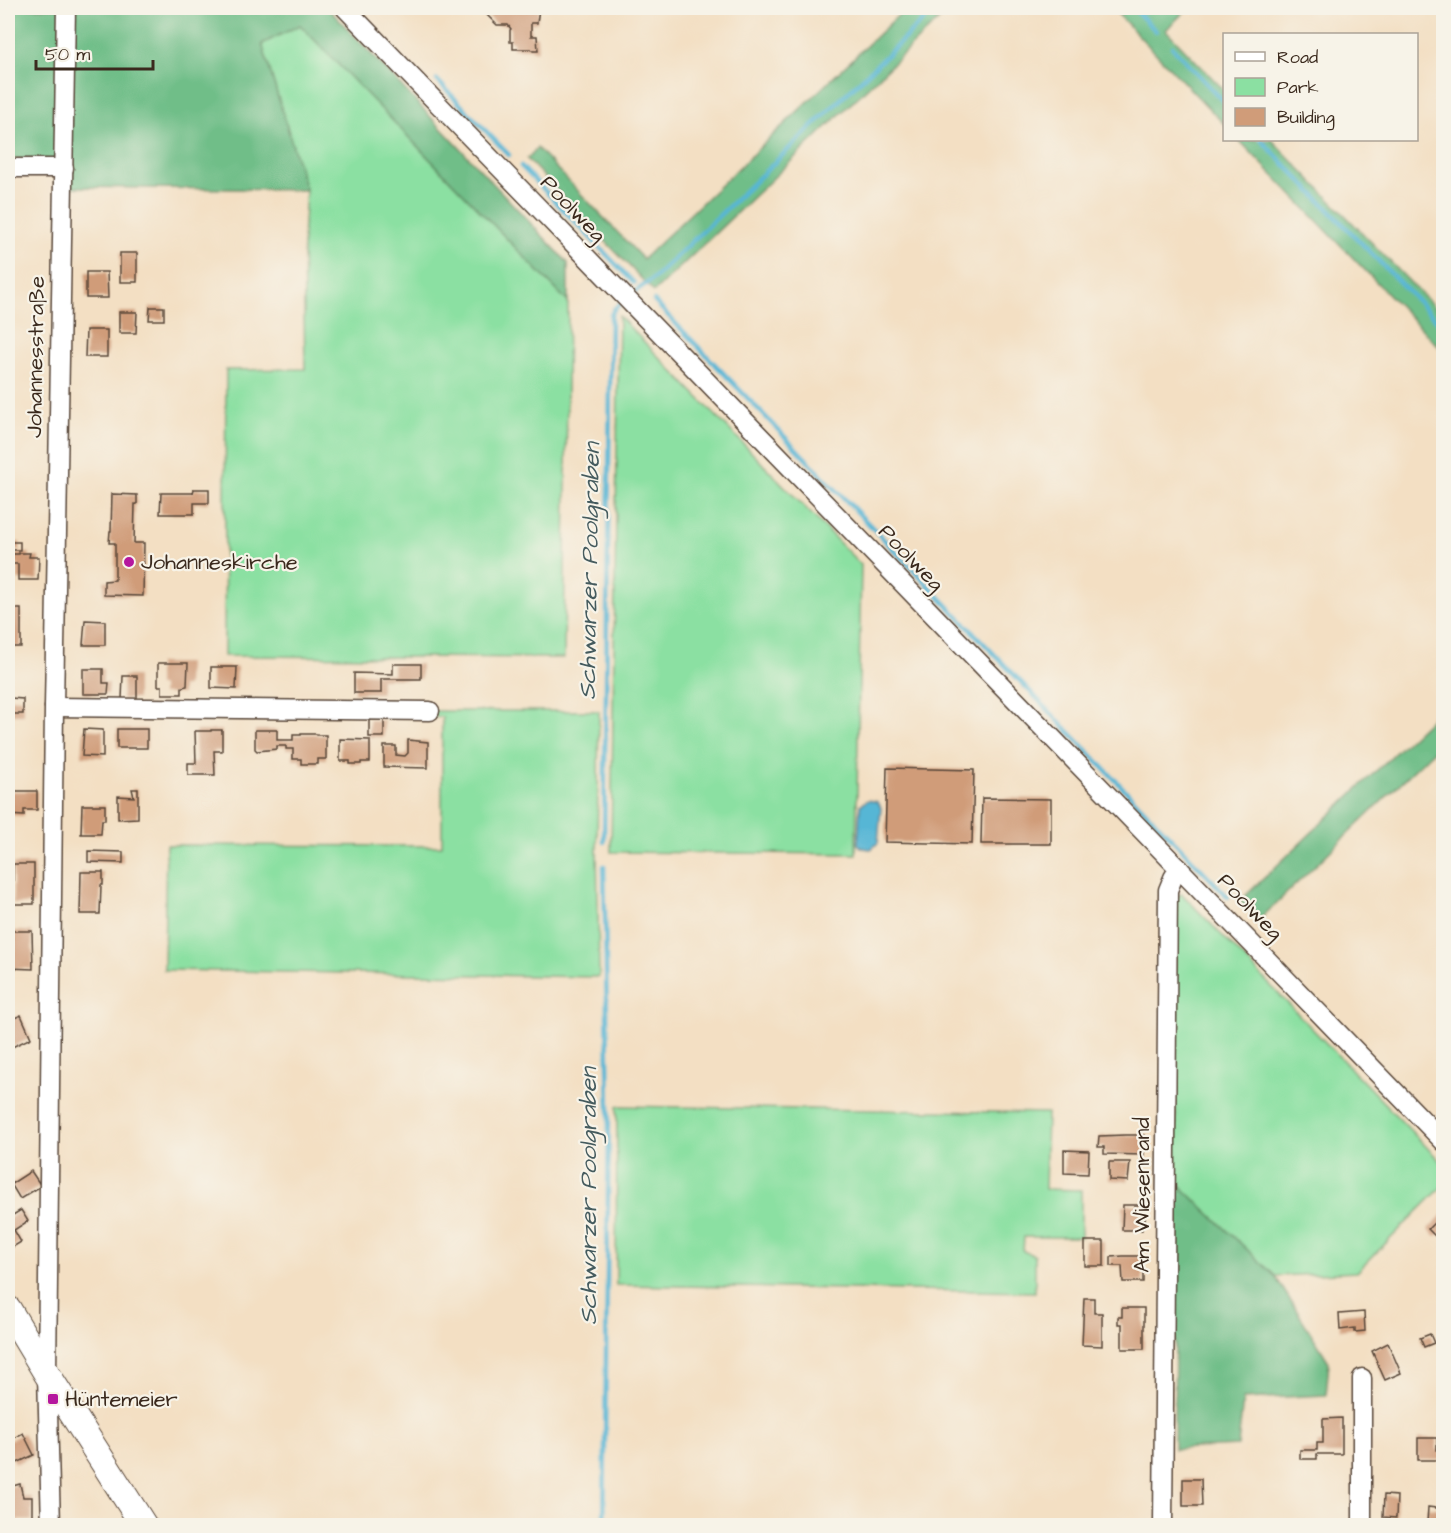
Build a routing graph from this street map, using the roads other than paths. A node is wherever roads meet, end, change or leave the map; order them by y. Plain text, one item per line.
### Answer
1 (66, 8) edge
2 (345, 8) edge
3 (8, 168) edge
4 (64, 168) junction
5 (54, 707) junction
6 (430, 711) dead end
7 (1179, 868) junction
8 (1443, 1142) edge
9 (8, 1309) edge
10 (47, 1374) junction
11 (1362, 1378) dead end
12 (51, 1526) edge
13 (144, 1526) edge
14 (1163, 1526) edge
15 (1362, 1526) edge

1 - 4 street, Johannesstraße
2 - 7 street, Poolweg
3 - 4 street
4 - 5 street, Johannesstraße
5 - 6 street
5 - 10 street, Johannesstraße
7 - 8 street, Poolweg
7 - 14 street, Am Wiesenrand
9 - 10 main road
10 - 12 street, Johannesstraße
10 - 13 main road
11 - 15 street

